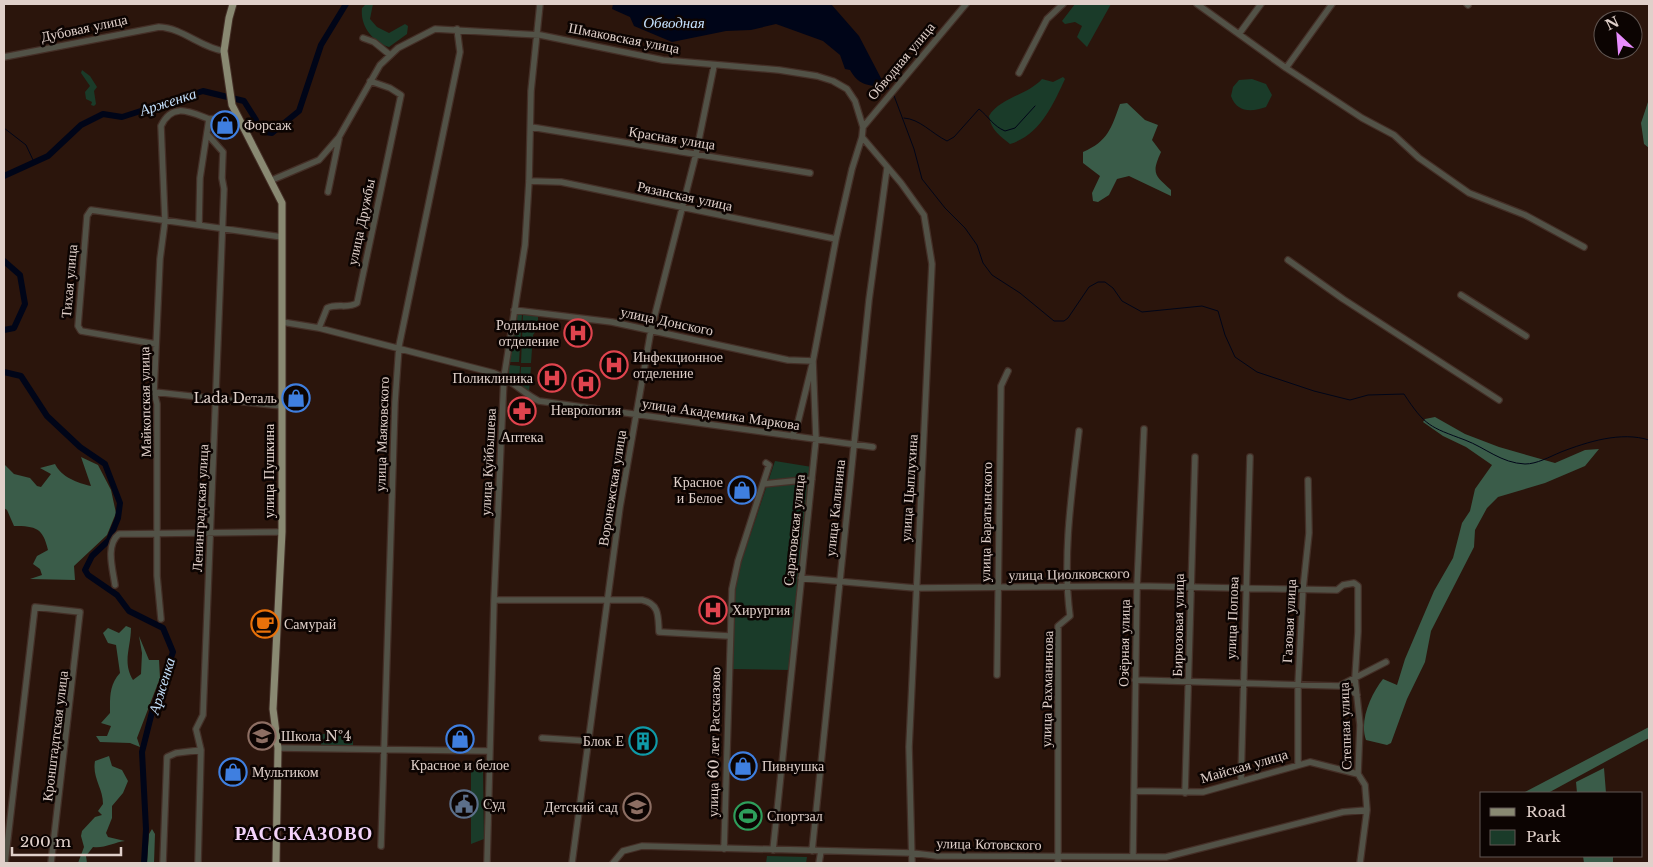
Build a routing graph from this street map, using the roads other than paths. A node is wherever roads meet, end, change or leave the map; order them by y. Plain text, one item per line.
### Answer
1 (233, 4) edge
2 (540, 4) edge
3 (966, 4) edge
4 (1063, 4) edge
5 (1197, 4) edge
6 (1261, 4) edge
7 (1332, 4) edge
8 (457, 29) junction
9 (537, 34) junction
10 (1239, 34) junction
11 (363, 38) dead end
12 (224, 51) junction
13 (390, 55) junction
14 (4, 57) edge
15 (714, 66) junction
16 (1286, 68) junction
17 (1018, 73) dead end
18 (370, 81) junction
19 (237, 117) junction
20 (209, 119) junction
21 (531, 127) junction
22 (863, 127) junction
23 (208, 135) junction
24 (339, 136) junction
25 (862, 137) junction
26 (696, 154) junction
27 (319, 160) junction
28 (335, 162) junction
29 (886, 168) junction
30 (810, 173) dead end
31 (272, 180) junction
32 (530, 181) junction
33 (328, 192) dead end
34 (682, 208) junction
35 (165, 221) junction
36 (199, 225) junction
37 (223, 229) junction
38 (282, 237) junction
39 (836, 240) junction
40 (1584, 247) dead end
41 (1288, 260) dead end
42 (1461, 295) dead end
43 (514, 310) junction
44 (282, 322) junction
45 (319, 328) junction
46 (651, 330) junction
47 (1526, 336) dead end
48 (156, 344) junction
49 (399, 348) junction
50 (813, 361) junction
51 (1008, 371) dead end
52 (504, 377) junction
53 (154, 392) junction
54 (217, 398) junction
55 (1499, 400) dead end
56 (282, 406) junction
57 (637, 415) junction
58 (1144, 429) dead end
59 (1080, 431) dead end
60 (792, 436) junction
61 (816, 439) junction
62 (854, 445) junction
63 (873, 447) dead end
64 (1195, 457) dead end
65 (1250, 457) dead end
66 (766, 463) dead end
67 (812, 479) junction
68 (1308, 480) dead end
69 (764, 484) junction
70 (282, 532) junction
71 (211, 533) junction
72 (158, 534) junction
73 (801, 578) junction
74 (840, 582) junction
75 (115, 585) dead end
76 (1066, 586) junction
77 (1137, 586) junction
78 (1358, 586) joint
79 (1191, 587) junction
80 (915, 588) junction
81 (997, 588) junction
82 (1246, 589) junction
83 (1303, 589) junction
84 (608, 598) junction
85 (494, 600) junction
86 (161, 619) dead end
87 (729, 636) junction
88 (1386, 662) dead end
89 (997, 675) dead end
90 (1355, 678) junction
91 (1135, 680) junction
92 (1189, 683) junction
93 (1242, 683) junction
94 (1298, 685) junction
95 (1338, 686) junction
96 (1357, 695) junction
97 (542, 738) dead end
98 (588, 741) junction
99 (278, 748) junction
100 (385, 749) junction
101 (201, 750) junction
102 (489, 751) junction
103 (1298, 764) junction
104 (1358, 774) junction
105 (1241, 780) junction
106 (1135, 791) junction
107 (1185, 793) junction
108 (1367, 810) junction
109 (381, 846) dead end
110 (724, 849) junction
111 (773, 850) junction
112 (812, 850) junction
113 (821, 851) junction
114 (912, 853) junction
115 (1133, 858) junction
116 (1058, 860) edge
117 (1166, 860) edge
118 (5, 863) edge
119 (51, 863) edge
120 (163, 863) edge
121 (198, 863) edge
122 (276, 863) edge
123 (487, 863) edge
124 (572, 863) edge
125 (613, 863) edge
126 (819, 863) edge
127 (912, 863) edge
128 (1360, 863) edge

1 - 12 main road, улица Пушкина
2 - 9 street, улица Куйбышева
3 - 22 street, Обводная улица
4 - 17 street
5 - 10 street
6 - 10 street
7 - 16 street
8 - 9 street, Шмаковская улица
8 - 13 street, Шмаковская улица
8 - 49 street, улица Маяковского
9 - 15 street, Шмаковская улица
9 - 21 street, улица Куйбышева
10 - 16 street
11 - 13 street
12 - 14 street, Дубовая улица
12 - 19 main road, улица Пушкина
13 - 18 street, Шмаковская улица
15 - 22 street, Шмаковская улица
15 - 26 street, Воронежская улица
16 - 40 street
18 - 24 street, Шмаковская улица
18 - 45 street, улица Дружбы
19 - 20 street
19 - 31 main road, улица Пушкина
20 - 23 street
20 - 35 street, Майкопская улица
21 - 26 street, Красная улица
21 - 32 street, улица Куйбышева
22 - 25 street
23 - 36 street
23 - 37 street, Ленинградская улица
24 - 27 street, Шмаковская улица
24 - 28 street, Шмаковская улица
25 - 29 street, улица Цыплухина
25 - 39 street, Саратовская улица
26 - 30 street, Красная улица
26 - 34 street, Воронежская улица
27 - 28 street
27 - 31 street, Шмаковская улица
28 - 33 street, Шмаковская улица
29 - 62 street, улица Калинина
29 - 80 street, улица Цыплухина
31 - 38 main road, улица Пушкина
32 - 34 street, Рязанская улица
32 - 43 street, улица Куйбышева
34 - 39 street, Рязанская улица
34 - 46 street, Воронежская улица
35 - 36 street
35 - 48 street, Майкопская улица
35 - 48 street, Тихая улица
36 - 37 street
37 - 38 street
37 - 54 street, Ленинградская улица
38 - 44 main road, улица Пушкина
39 - 50 street, Саратовская улица
41 - 55 street
42 - 47 street
43 - 46 street, улица Донского
43 - 52 street, улица Куйбышева
44 - 45 street, улица Академика Маркова
44 - 56 main road, улица Пушкина
45 - 49 street, улица Академика Маркова
46 - 50 street, улица Донского
46 - 57 street, Воронежская улица
48 - 53 street, Майкопская улица
49 - 52 street, улица Академика Маркова
49 - 100 street, улица Маяковского
50 - 60 street, Саратовская улица
50 - 61 street, Саратовская улица
51 - 81 street, улица Баратынского
52 - 57 street, улица Академика Маркова
52 - 85 street, улица Куйбышева
53 - 54 street
53 - 72 street, Майкопская улица
54 - 56 street
54 - 71 street, Ленинградская улица
56 - 70 main road, улица Пушкина
57 - 60 street, улица Академика Маркова
57 - 84 street, Воронежская улица
58 - 77 street, Озёрная улица
59 - 76 street, улица Рахманинова
60 - 61 street, улица Академика Маркова
61 - 62 street, улица Академика Маркова
61 - 67 street, Саратовская улица
62 - 63 street, улица Академика Маркова
62 - 74 street, улица Калинина
64 - 79 street, Бирюзовая улица
65 - 82 street, улица Попова
66 - 69 street, улица 60 лет Рассказово
67 - 69 street
67 - 73 street, Саратовская улица
68 - 83 street, Газовая улица
69 - 87 street, улица 60 лет Рассказово
70 - 71 street
70 - 99 main road, улица Пушкина
71 - 72 street
71 - 101 street, Ленинградская улица
72 - 75 street
72 - 86 street, Майкопская улица
73 - 74 street, улица Циолковского
73 - 111 street, Саратовская улица
74 - 80 street, улица Циолковского
74 - 112 street, улица Калинина
76 - 77 street, улица Циолковского
76 - 81 street, улица Циолковского
76 - 116 street, улица Рахманинова
77 - 79 street, улица Циолковского
77 - 91 street, Озёрная улица
78 - 83 street, улица Циолковского
78 - 90 street, Степная улица
79 - 82 street, улица Циолковского
79 - 92 street, Бирюзовая улица
80 - 81 street, улица Циолковского
80 - 114 street, улица Цыплухина
81 - 89 street, улица Баратынского
82 - 83 street, улица Циолковского
82 - 93 street, улица Попова
83 - 94 street, Газовая улица
84 - 85 street
84 - 87 street
84 - 98 street, Воронежская улица
85 - 102 street, улица Куйбышева
87 - 110 street, улица 60 лет Рассказово
88 - 90 street
90 - 95 street
90 - 96 street, Степная улица
91 - 92 street
91 - 106 street, Озёрная улица
92 - 93 street
92 - 107 street, Бирюзовая улица
93 - 94 street
93 - 105 street, улица Попова
94 - 95 street
94 - 103 street, Газовая улица
95 - 96 street
96 - 104 street, Степная улица
97 - 98 street
98 - 124 street, Воронежская улица
99 - 100 street
99 - 122 main road, улица Пушкина
100 - 102 street
100 - 109 street, улица Маяковского
101 - 120 street
101 - 121 street, Ленинградская улица
102 - 123 street, улица Куйбышева
103 - 104 street, Майская улица
103 - 105 street, Майская улица
104 - 108 street, Степная улица
105 - 107 street, Майская улица
106 - 107 street, Майская улица
106 - 115 street, Озёрная улица
108 - 117 street, улица Котовского
108 - 128 street, Степная улица
110 - 111 street, улица Котовского
110 - 125 street, улица Котовского
111 - 112 street, улица Котовского
112 - 113 street, улица Котовского
113 - 114 street, улица Котовского
113 - 126 street
114 - 116 street, улица Котовского
114 - 127 street, улица Цыплухина
115 - 116 street, улица Котовского
115 - 117 street, улица Котовского
118 - 119 street, Кронштадтская улица

